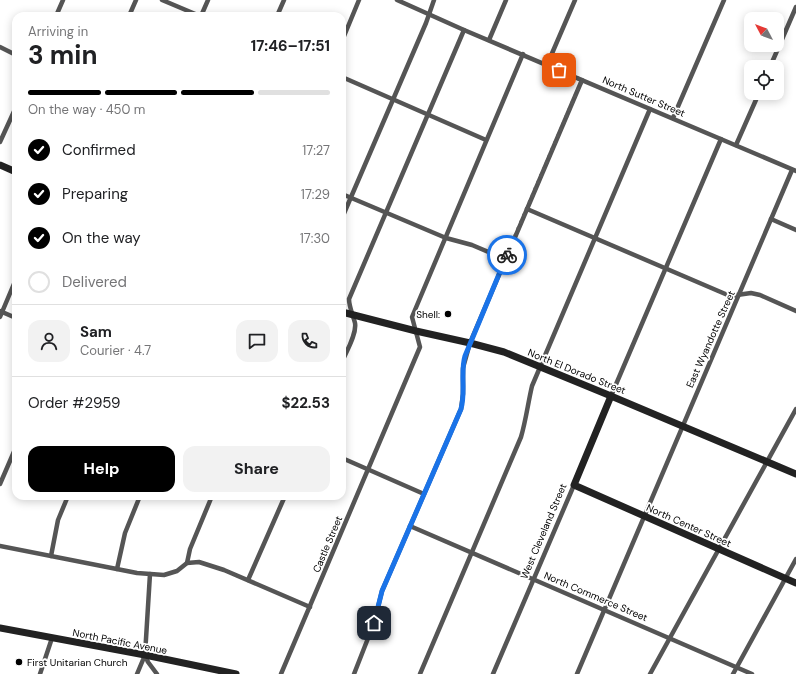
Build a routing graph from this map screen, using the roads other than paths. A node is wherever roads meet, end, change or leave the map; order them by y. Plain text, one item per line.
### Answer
1 (63, 0) edge
2 (136, 0) edge
3 (162, 0) edge
4 (208, 0) edge
5 (284, 0) edge
6 (359, 0) edge
7 (397, 0) edge
8 (434, 0) edge
9 (506, 0) edge
10 (575, 0) edge
11 (724, 0) edge
12 (796, 7) edge
13 (58, 12) edge
14 (131, 12) edge
15 (191, 12) edge
16 (203, 12) edge
17 (279, 12) edge
18 (429, 14) junction
19 (464, 30) junction
20 (346, 31) edge
21 (489, 40) junction
22 (0, 47) edge
23 (12, 53) edge
24 (523, 54) junction
25 (773, 60) edge
26 (547, 65) junction
27 (346, 79) edge
28 (582, 80) junction
29 (393, 100) junction
30 (756, 100) edge
31 (650, 109) junction
32 (427, 115) junction
33 (12, 116) edge
34 (673, 118) junction
35 (721, 139) junction
36 (486, 140) junction
37 (0, 142) edge
38 (736, 145) junction
39 (0, 165) edge
40 (12, 170) edge
41 (794, 170) edge
42 (346, 196) edge
43 (351, 198) junction
44 (346, 209) edge
45 (527, 209) junction
46 (385, 212) junction
47 (771, 219) junction
48 (796, 230) edge
49 (446, 238) junction
50 (595, 239) junction
51 (505, 260) junction
52 (666, 269) junction
53 (12, 288) edge
54 (739, 295) junction
55 (796, 311) edge
56 (1, 313) edge
57 (346, 313) edge
58 (353, 316) junction
59 (12, 317) edge
60 (416, 331) junction
61 (470, 343) junction
62 (346, 352) edge
63 (540, 367) junction
64 (611, 396) junction
65 (796, 409) edge
66 (682, 425) junction
67 (12, 455) edge
68 (346, 460) edge
69 (767, 461) junction
70 (368, 469) junction
71 (796, 474) edge
72 (1, 477) edge
73 (0, 484) edge
74 (574, 485) junction
75 (424, 494) junction
76 (66, 500) edge
77 (138, 500) edge
78 (210, 500) edge
79 (283, 500) edge
80 (644, 516) junction
81 (410, 526) junction
82 (0, 546) edge
83 (718, 549) junction
84 (471, 553) junction
85 (51, 556) junction
86 (796, 559) edge
87 (188, 563) junction
88 (117, 569) junction
89 (150, 574) junction
90 (786, 578) junction
91 (534, 579) junction
92 (248, 580) junction
93 (796, 583) edge
94 (310, 606) junction
95 (604, 610) junction
96 (0, 628) edge
97 (52, 638) junction
98 (670, 638) junction
99 (145, 655) junction
100 (736, 667) junction
101 (40, 674) edge
102 (137, 674) edge
103 (157, 674) edge
104 (236, 674) edge
105 (281, 674) edge
106 (354, 674) edge
107 (420, 674) edge
108 (493, 674) edge
109 (577, 674) edge
110 (650, 674) edge
111 (733, 674) edge
112 (752, 674) edge

1 - 13 street
2 - 14 street
3 - 15 street
4 - 16 street
5 - 17 street
6 - 20 street
7 - 18 street, North Sutter Street
8 - 18 street
9 - 21 street
10 - 26 street
11 - 34 street
12 - 25 street
18 - 19 street, North Sutter Street
18 - 29 street
19 - 21 street, North Sutter Street
19 - 32 street
21 - 24 street, North Sutter Street
22 - 23 street
24 - 26 street, North Sutter Street
24 - 36 street, Castle Street
26 - 28 street, North Sutter Street
27 - 29 street
28 - 31 street, North Sutter Street
28 - 45 street
29 - 32 street
29 - 43 street
30 - 38 street
31 - 34 street, North Sutter Street
31 - 50 street
32 - 36 street
32 - 46 street
33 - 37 street
34 - 35 street, North Sutter Street
35 - 38 street, North Sutter Street
35 - 52 street
36 - 49 street, Castle Street
38 - 41 street, North Sutter Street
39 - 40 main road
41 - 47 street, East Wyandotte Street
42 - 43 street
43 - 44 street
43 - 46 street
45 - 50 street
45 - 51 street
46 - 49 street
46 - 58 street
47 - 48 street
47 - 54 street, East Wyandotte Street
49 - 51 street
49 - 60 street, Castle Street
50 - 52 street
50 - 63 street
51 - 61 street
52 - 54 street
52 - 64 street
53 - 56 street
54 - 55 street
54 - 66 street, East Wyandotte Street
56 - 59 street
57 - 58 main road, North El Dorado Street
58 - 60 main road, North El Dorado Street
58 - 62 street
60 - 61 main road, North El Dorado Street
60 - 70 street, Castle Street
61 - 63 main road, North El Dorado Street
61 - 75 street
63 - 64 main road, North El Dorado Street
63 - 84 street
64 - 66 main road, North El Dorado Street
64 - 74 main road, West Cleveland Street
65 - 69 street
66 - 69 main road, North El Dorado Street
66 - 80 street, East Wyandotte Street
67 - 72 street
68 - 70 street
69 - 71 main road, North El Dorado Street
69 - 83 street
70 - 75 street
70 - 94 street, Castle Street
72 - 73 street
74 - 80 main road, North Center Street
74 - 91 street, West Cleveland Street
75 - 81 street
76 - 85 street
77 - 88 street
78 - 87 street
79 - 92 street
80 - 83 main road, North Center Street
80 - 95 street, East Wyandotte Street
81 - 84 street, North Commerce Street
81 - 106 street
82 - 85 street
83 - 90 main road, North Center Street
83 - 98 street
84 - 91 street, North Commerce Street
84 - 107 street
85 - 88 street
86 - 90 street
87 - 89 street
87 - 92 street
88 - 89 street
89 - 99 street
90 - 93 main road, North Center Street
90 - 100 street
91 - 95 street, North Commerce Street
91 - 108 street, West Cleveland Street
92 - 94 street
94 - 105 street, Castle Street
95 - 98 street, North Commerce Street
95 - 109 street, East Wyandotte Street
96 - 97 main road, North Pacific Avenue
97 - 99 main road, North Pacific Avenue
97 - 101 street
98 - 100 street, North Commerce Street
98 - 110 street
99 - 102 street
99 - 103 street
99 - 104 main road, North Pacific Avenue
100 - 111 street
100 - 112 street, North Commerce Street

